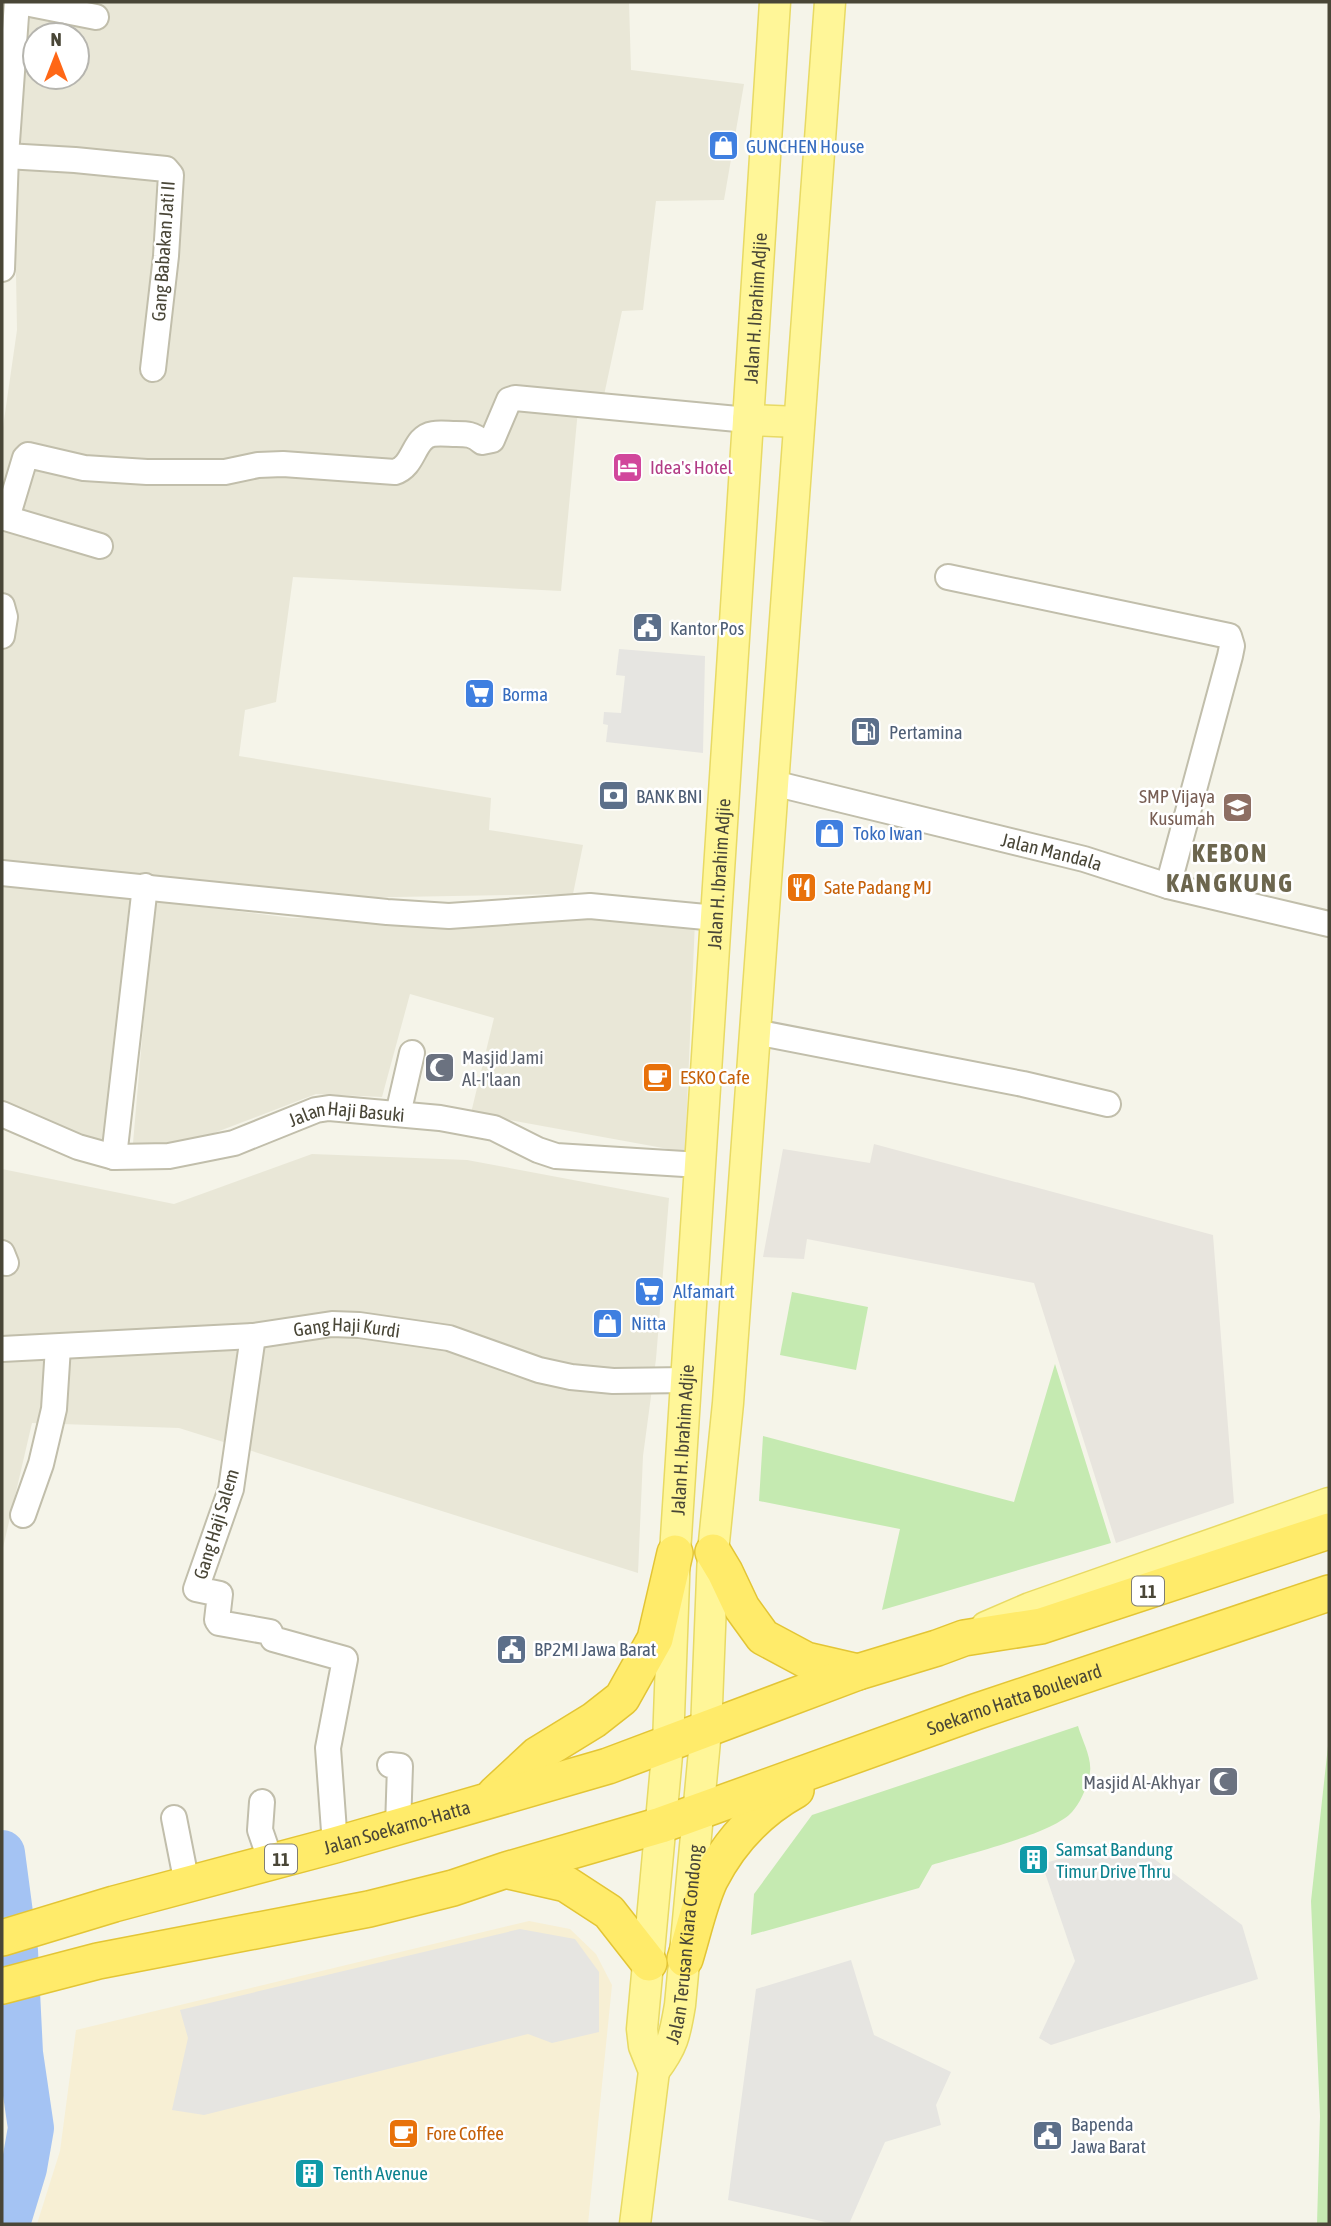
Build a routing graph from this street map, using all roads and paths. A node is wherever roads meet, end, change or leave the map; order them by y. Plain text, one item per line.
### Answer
1 (18, 2) edge
2 (775, 2) edge
3 (830, 2) edge
4 (96, 17) dead end
5 (6, 156) junction
6 (2, 269) edge
7 (153, 369) dead end
8 (748, 420) junction
9 (799, 422) junction
10 (5, 518) edge
11 (100, 546) dead end
12 (948, 577) dead end
13 (2, 606) edge
14 (2, 636) edge
15 (773, 783) junction
16 (2, 873) edge
17 (145, 886) junction
18 (1168, 886) junction
19 (716, 918) junction
20 (1329, 924) edge
21 (755, 1032) junction
22 (412, 1053) dead end
23 (1108, 1104) dead end
24 (2, 1114) edge
25 (398, 1114) junction
26 (114, 1157) junction
27 (700, 1165) junction
28 (253, 1336) junction
29 (58, 1347) junction
30 (2, 1349) edge
31 (687, 1380) junction
32 (1329, 1503) edge
33 (23, 1515) dead end
34 (1329, 1531) edge
35 (713, 1552) junction
36 (676, 1553) junction
37 (1329, 1593) edge
38 (1329, 1609) edge
39 (964, 1638) junction
40 (858, 1672) junction
41 (975, 1712) junction
42 (706, 1730) junction
43 (668, 1744) junction
44 (877, 1749) junction
45 (390, 1765) dead end
46 (262, 1801) dead end
47 (487, 1801) junction
48 (699, 1813) junction
49 (174, 1818) dead end
50 (661, 1825) junction
51 (398, 1827) junction
52 (335, 1845) junction
53 (271, 1862) junction
54 (506, 1870) junction
55 (187, 1884) junction
56 (2, 1938) edge
57 (685, 1959) junction
58 (649, 1963) junction
59 (2, 1986) edge
60 (654, 2071) junction
61 (635, 2224) edge

1 - 4 street
1 - 5 street
2 - 8 main road, Jalan H. Ibrahim Adjie
3 - 9 main road, Jalan H. Ibrahim Adjie
5 - 6 street
5 - 7 street, Gang Babakan Jati II
8 - 9 main road
8 - 10 street
8 - 19 main road, Jalan H. Ibrahim Adjie
9 - 15 main road, Jalan H. Ibrahim Adjie
10 - 11 street
12 - 18 street
13 - 14 street
15 - 18 street, Jalan Mandala
15 - 21 main road, Jalan H. Ibrahim Adjie
16 - 17 street
17 - 19 street
17 - 26 street
18 - 20 street, Jalan Mandala
19 - 27 main road, Jalan H. Ibrahim Adjie
21 - 23 street
21 - 35 main road, Jalan H. Ibrahim Adjie
22 - 25 street
24 - 26 street, Jalan Haji Basuki
25 - 26 street, Jalan Haji Basuki
25 - 27 street, Jalan Haji Basuki
27 - 31 main road, Jalan H. Ibrahim Adjie
28 - 29 street, Gang Haji Kurdi
28 - 31 street, Gang Haji Kurdi
28 - 52 street, Gang Haji Salem
29 - 30 street, Gang Haji Kurdi
29 - 33 street
31 - 36 main road, Jalan H. Ibrahim Adjie
32 - 39 main road
34 - 39 highway, 11
35 - 40 highway
35 - 42 main road, Jalan H. Ibrahim Adjie
36 - 43 main road, Jalan H. Ibrahim Adjie
36 - 47 highway
37 - 41 highway, Soekarno Hatta Boulevard
38 - 41 main road
39 - 40 highway, 11
40 - 42 highway, 11
41 - 44 highway, Soekarno Hatta Boulevard
42 - 43 highway, Jalan Soekarno-Hatta / 11
42 - 48 main road, Jalan Terusan Kiara Condong
43 - 47 highway, Jalan Soekarno-Hatta / 11
43 - 50 main road, Jalan Terusan Kiara Condong
44 - 48 highway, Soekarno Hatta Boulevard
44 - 57 highway
45 - 51 street
46 - 53 street
47 - 51 highway, Jalan Soekarno-Hatta / 11
48 - 50 highway
48 - 57 main road, Jalan Terusan Kiara Condong
49 - 55 street
50 - 54 highway
50 - 58 main road, Jalan Terusan Kiara Condong
51 - 52 highway, Jalan Soekarno-Hatta / 11
52 - 53 highway, Jalan Soekarno-Hatta / 11
53 - 55 highway, Jalan Soekarno-Hatta / 11
54 - 58 highway
54 - 59 highway
55 - 56 highway, Jalan Soekarno-Hatta / 11
57 - 60 main road, Jalan Terusan Kiara Condong
58 - 60 main road, Jalan Terusan Kiara Condong
60 - 61 main road, Jalan Terusan Kiara Condong

